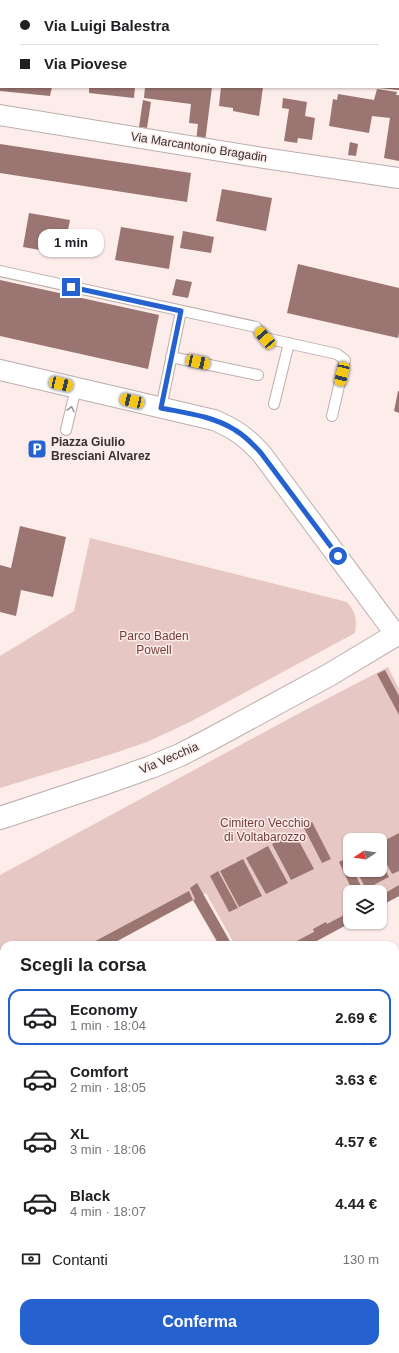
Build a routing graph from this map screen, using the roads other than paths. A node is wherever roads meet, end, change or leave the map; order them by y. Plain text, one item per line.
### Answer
1 (0, 115) edge
2 (399, 178) edge
3 (0, 271) edge
4 (181, 311) junction
5 (288, 343) junction
6 (171, 356) junction
7 (0, 370) edge
8 (258, 375) dead end
9 (76, 388) junction
10 (274, 404) dead end
11 (161, 408) junction
12 (332, 416) dead end
13 (66, 430) dead end
14 (397, 634) edge
15 (0, 818) edge

1 - 2 street, Via Marcantonio Bragadin
3 - 4 lane
4 - 5 lane
4 - 6 lane
5 - 10 lane
5 - 12 lane
6 - 8 lane
6 - 11 lane
7 - 9 street
9 - 11 street
13 -> 9 lane
11 - 14 street
14 - 15 street, Via Vecchia

